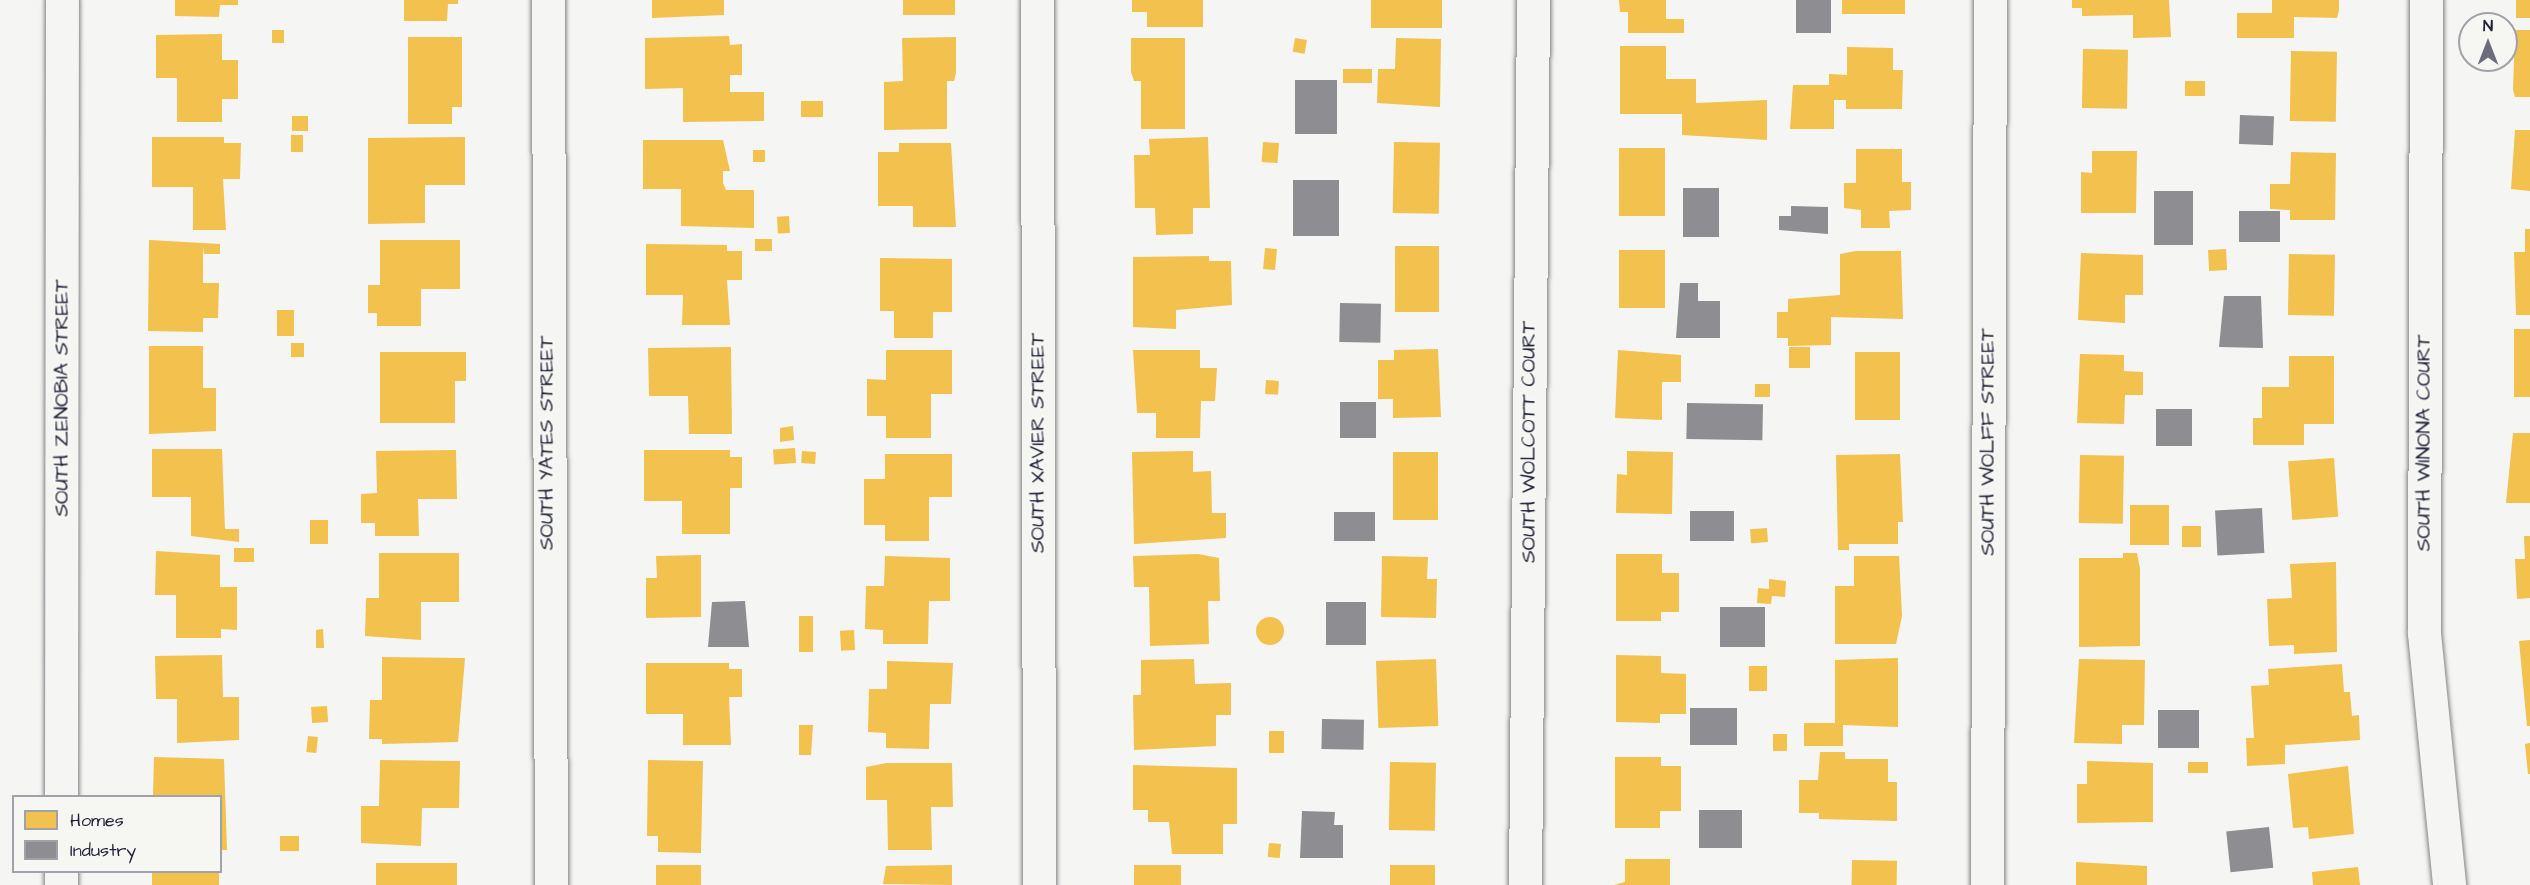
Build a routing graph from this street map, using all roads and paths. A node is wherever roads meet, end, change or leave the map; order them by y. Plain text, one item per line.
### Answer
1 (62, 0) edge
2 (548, 0) edge
3 (1037, 0) edge
4 (1533, 0) edge
5 (1990, 0) edge
6 (2426, 0) edge
7 (61, 795) edge
8 (551, 885) edge
9 (1039, 885) edge
10 (1525, 885) edge
11 (1987, 885) edge
12 (2449, 885) edge

1 - 7 street, SOUTH ZENOBIA STREET
2 - 8 street, SOUTH YATES STREET
3 - 9 street, SOUTH XAVIER STREET
4 - 10 street, SOUTH WOLCOTT COURT
5 - 11 street, SOUTH WOLFF STREET
6 - 12 street, SOUTH WINONA COURT

